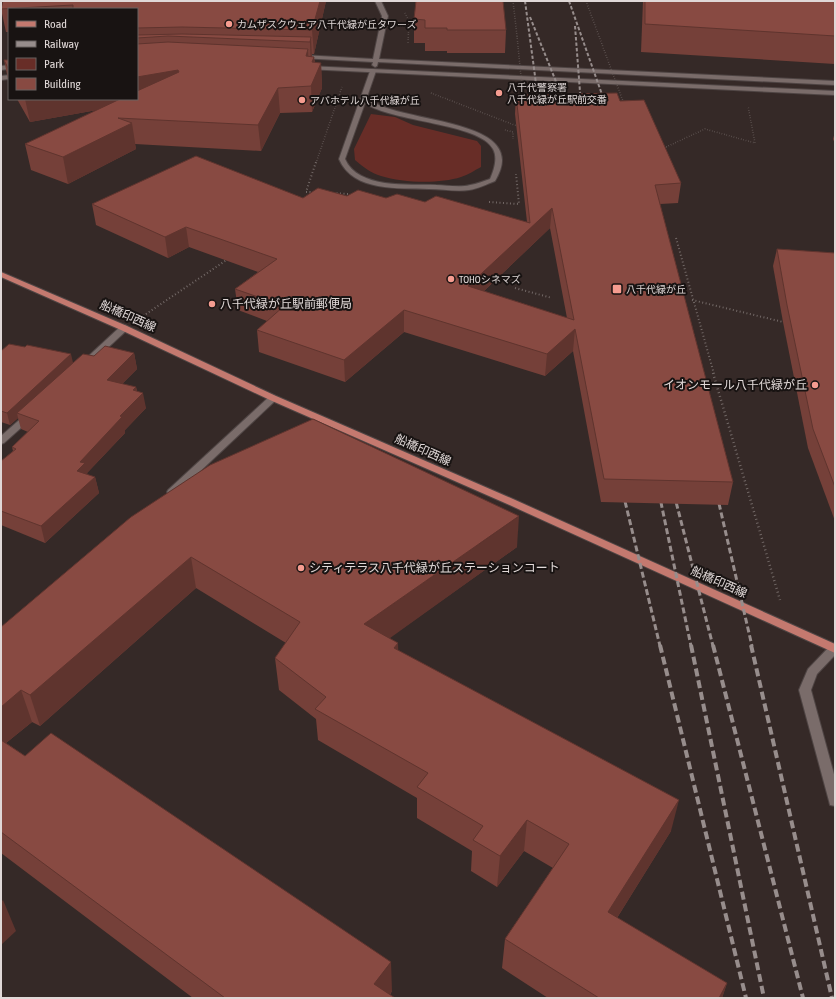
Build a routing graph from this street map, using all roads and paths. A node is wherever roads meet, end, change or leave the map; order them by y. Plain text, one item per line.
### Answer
1 (378, 1) edge
2 (513, 1) edge
3 (586, 1) edge
4 (370, 20) dead end
5 (355, 26) dead end
6 (421, 26) edge
7 (368, 27) dead end
8 (299, 57) edge
9 (377, 60) junction
10 (298, 68) edge
11 (373, 71) junction
12 (835, 83) edge
13 (835, 93) edge
14 (442, 97) dead end
15 (523, 97) edge
16 (364, 98) junction
17 (624, 104) edge
18 (748, 106) dead end
19 (517, 126) edge
20 (663, 149) edge
21 (676, 238) dead end
22 (229, 258) edge
23 (1, 274) edge
24 (515, 288) dead end
25 (552, 298) dead end
26 (692, 300) junction
27 (783, 322) dead end
28 (124, 328) junction
29 (77, 371) edge
30 (273, 398) junction
31 (36, 409) edge
32 (1, 441) edge
33 (164, 500) edge
34 (788, 627) junction
35 (835, 649) edge
36 (835, 801) edge

1 - 9 street
2 - 15 path, bridge
3 - 17 path, bridge
4 - 7 path
5 - 6 path, bridge
8 - 9 street
9 - 11 street
9 - 12 street
10 - 11 street
11 - 13 street
11 - 16 street
14 - 19 path
16 - 16 street
18 - 20 path
21 - 26 path
22 - 28 path
23 - 28 main road, 船橋印西線
24 - 25 path
26 - 27 path
26 - 34 path
28 - 29 street
28 - 30 main road, 船橋印西線
30 - 33 street
30 - 34 main road, 船橋印西線
31 - 32 street
34 - 35 main road, 船橋印西線
35 - 36 street

